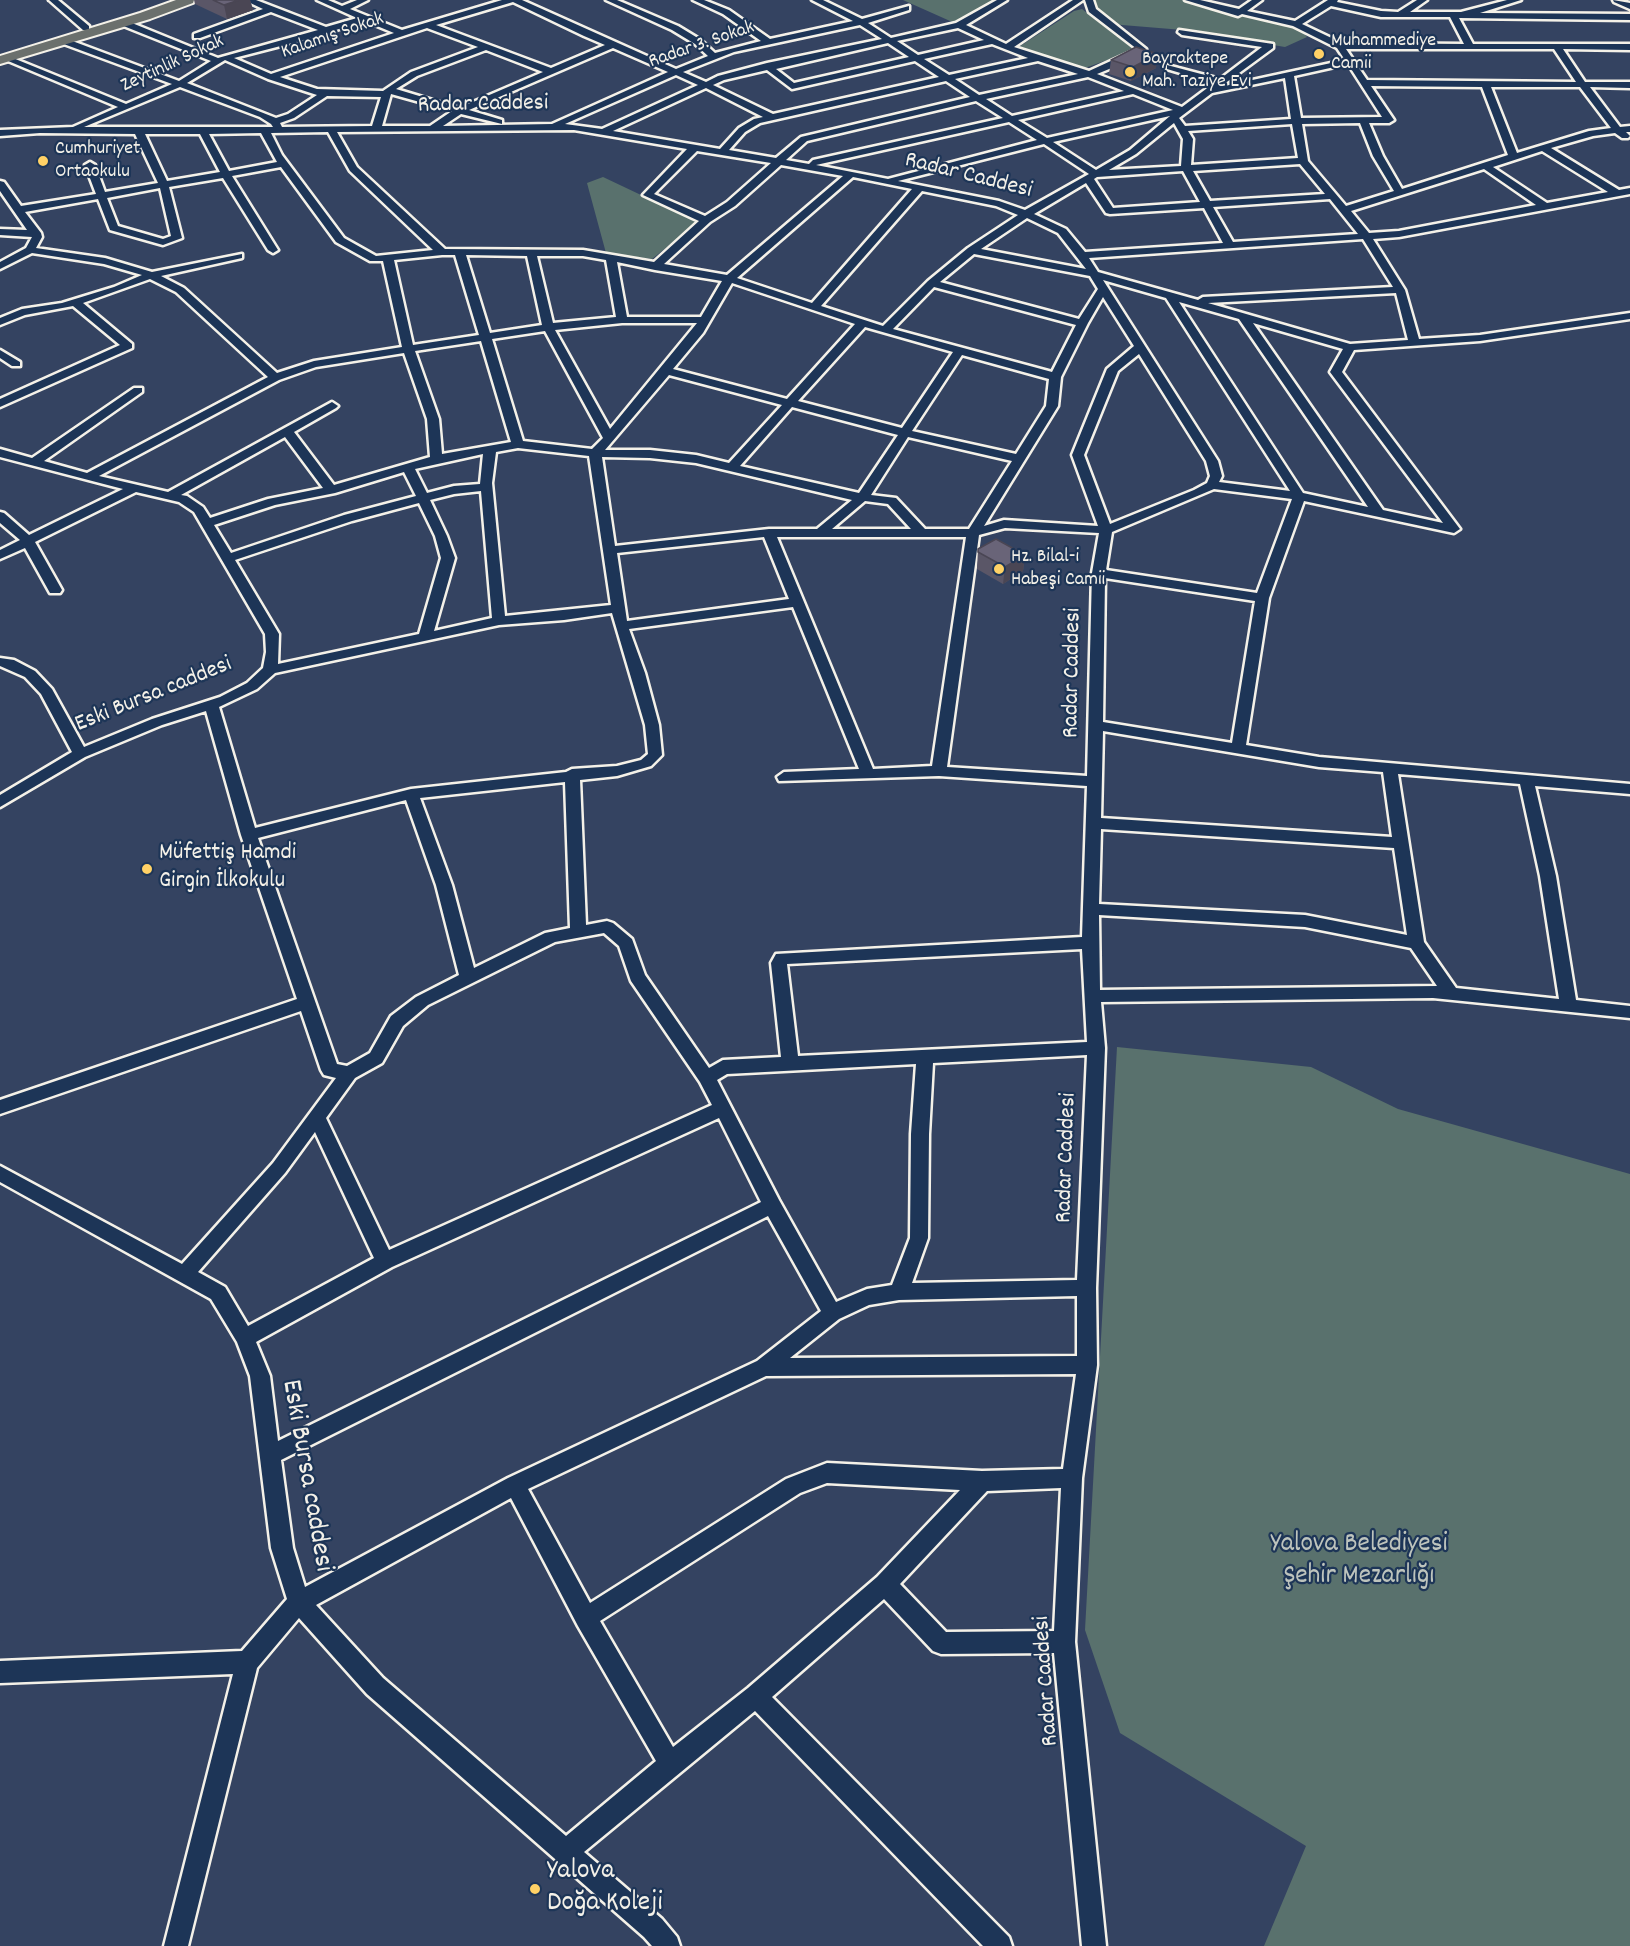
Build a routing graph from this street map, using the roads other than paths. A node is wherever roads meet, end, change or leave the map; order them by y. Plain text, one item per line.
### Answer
1 (53, 0) edge
2 (170, 0) edge
3 (188, 0) edge
4 (248, 0) edge
5 (321, 0) edge
6 (364, 0) edge
7 (466, 0) edge
8 (513, 0) edge
9 (610, 0) edge
10 (697, 0) edge
11 (816, 0) edge
12 (1003, 0) edge
13 (1079, 0) edge
14 (1089, 0) edge
15 (1258, 0) edge
16 (1424, 0) edge
17 (1517, 0) edge
18 (1617, 0) edge
19 (1196, 1) edge
20 (1332, 1) edge
21 (1630, 6) edge
22 (344, 8) junction
23 (485, 8) junction
24 (906, 8) dead end
25 (272, 9) junction
26 (1238, 13) junction
27 (1399, 15) junction
28 (1454, 16) junction
29 (1630, 17) edge
30 (365, 18) junction
31 (124, 22) junction
32 (861, 22) junction
33 (1296, 24) junction
34 (427, 25) junction
35 (959, 25) junction
36 (86, 28) junction
37 (326, 30) junction
38 (1182, 32) dead end
39 (402, 33) junction
40 (197, 36) dead end
41 (887, 40) junction
42 (64, 41) junction
43 (993, 41) junction
44 (768, 42) junction
45 (613, 45) junction
46 (488, 46) junction
47 (1340, 46) junction
48 (1470, 46) junction
49 (1557, 47) junction
50 (1630, 47) edge
51 (1007, 48) junction
52 (2, 57) edge
53 (714, 57) junction
54 (1039, 58) junction
55 (221, 59) junction
56 (916, 59) junction
57 (1351, 61) junction
58 (767, 66) junction
59 (1170, 67) dead end
60 (550, 70) junction
61 (675, 72) junction
62 (1089, 74) junction
63 (1290, 74) junction
64 (271, 77) junction
65 (945, 78) junction
66 (1222, 82) junction
67 (803, 83) junction
68 (1365, 83) junction
69 (178, 84) junction
70 (1485, 84) junction
71 (706, 85) junction
72 (1583, 85) junction
73 (1630, 85) edge
74 (812, 90) dead end
75 (1134, 91) junction
76 (387, 92) junction
77 (1210, 92) junction
78 (324, 94) junction
79 (821, 96) dead end
80 (976, 98) junction
81 (829, 103) junction
82 (126, 108) junction
83 (459, 111) junction
84 (1179, 113) junction
85 (771, 117) junction
86 (1012, 120) junction
87 (1363, 120) junction
88 (1297, 121) junction
89 (516, 127) junction
90 (273, 128) junction
91 (552, 128) junction
92 (430, 129) junction
93 (1182, 129) junction
94 (1630, 129) edge
95 (68, 130) junction
96 (331, 130) junction
97 (376, 130) junction
98 (1618, 130) junction
99 (139, 131) junction
100 (203, 131) junction
101 (605, 131) junction
102 (0, 133) edge
103 (1630, 140) edge
104 (1044, 141) junction
105 (695, 147) junction
106 (1542, 147) junction
107 (722, 152) junction
108 (1513, 156) junction
109 (779, 161) junction
110 (1303, 161) junction
111 (284, 164) junction
112 (90, 165) dead end
113 (1484, 165) junction
114 (801, 166) junction
115 (1185, 168) junction
116 (225, 173) junction
117 (851, 174) junction
118 (1092, 176) junction
119 (886, 181) junction
120 (0, 184) edge
121 (164, 185) junction
122 (920, 187) junction
123 (1630, 191) edge
124 (1399, 192) junction
125 (1617, 193) junction
126 (102, 196) junction
127 (1333, 196) junction
128 (1206, 203) junction
129 (1544, 206) junction
130 (18, 210) junction
131 (1344, 210) junction
132 (1028, 213) junction
133 (706, 220) junction
134 (0, 232) edge
135 (36, 233) junction
136 (1366, 236) junction
137 (1230, 245) junction
138 (30, 250) junction
139 (273, 250) dead end
140 (972, 250) junction
141 (442, 252) junction
142 (531, 252) junction
143 (460, 253) junction
144 (1082, 255) junction
145 (238, 256) dead end
146 (388, 258) junction
147 (611, 259) junction
148 (0, 266) edge
149 (655, 267) junction
150 (1094, 274) junction
151 (151, 275) junction
152 (729, 279) junction
153 (933, 283) junction
154 (1103, 289) junction
155 (1400, 290) junction
156 (1170, 296) junction
157 (1190, 301) junction
158 (75, 302) junction
159 (814, 307) junction
160 (1243, 316) junction
161 (1630, 316) edge
162 (622, 320) junction
163 (704, 320) junction
164 (0, 322) edge
165 (863, 322) junction
166 (1082, 323) junction
167 (548, 327) junction
168 (885, 330) junction
169 (485, 337) junction
170 (1415, 344) junction
171 (1140, 347) junction
172 (1350, 347) junction
173 (408, 349) junction
174 (959, 351) junction
175 (0, 353) edge
176 (16, 364) dead end
177 (666, 370) junction
178 (1056, 377) junction
179 (275, 378) junction
180 (138, 390) dead end
181 (0, 403) edge
182 (789, 403) junction
183 (332, 406) dead end
184 (287, 431) junction
185 (906, 433) junction
186 (609, 438) junction
187 (519, 444) junction
188 (490, 449) junction
189 (0, 453) edge
190 (596, 453) junction
191 (17, 458) junction
192 (436, 459) junction
193 (1020, 459) junction
194 (33, 463) junction
195 (0, 464) edge
196 (408, 467) junction
197 (732, 467) junction
198 (88, 477) junction
199 (1212, 485) junction
200 (487, 487) junction
201 (135, 488) junction
202 (331, 490) junction
203 (171, 495) junction
204 (1299, 496) junction
205 (863, 497) junction
206 (422, 498) junction
207 (1377, 511) junction
208 (0, 516) edge
209 (207, 523) junction
210 (1106, 530) junction
211 (921, 532) junction
212 (768, 533) junction
213 (820, 533) junction
214 (973, 533) junction
215 (28, 541) junction
216 (611, 550) junction
217 (0, 555) edge
218 (227, 558) junction
219 (1099, 573) junction
220 (55, 590) dead end
221 (1262, 598) junction
222 (797, 602) junction
223 (620, 608) junction
224 (499, 621) junction
225 (621, 626) junction
226 (425, 638) junction
227 (0, 662) edge
228 (270, 670) junction
229 (211, 704) junction
230 (1095, 725) junction
231 (1238, 750) junction
232 (80, 754) junction
233 (1390, 770) junction
234 (939, 771) junction
235 (572, 774) junction
236 (868, 774) junction
237 (784, 777) dead end
238 (1526, 780) junction
239 (1094, 781) junction
240 (1630, 789) edge
241 (411, 794) junction
242 (0, 802) edge
243 (1093, 823) junction
244 (249, 835) junction
245 (1402, 843) junction
246 (1091, 909) junction
247 (578, 932) junction
248 (1090, 943) junction
249 (1416, 943) junction
250 (468, 978) junction
251 (1451, 994) junction
252 (1092, 996) junction
253 (307, 1002) junction
254 (1569, 1006) junction
255 (1630, 1012) edge
256 (1096, 1048) junction
257 (925, 1056) junction
258 (790, 1063) junction
259 (349, 1073) junction
260 (706, 1078) junction
261 (0, 1107) edge
262 (723, 1108) junction
263 (317, 1117) junction
264 (0, 1173) edge
265 (772, 1205) junction
266 (385, 1261) junction
267 (184, 1273) junction
268 (1086, 1288) junction
269 (898, 1292) junction
270 (832, 1312) junction
271 (245, 1338) junction
272 (1087, 1365) junction
273 (764, 1367) junction
274 (270, 1455) junction
275 (1072, 1478) junction
276 (982, 1481) junction
277 (514, 1485) junction
278 (885, 1584) junction
279 (298, 1602) junction
280 (586, 1618) junction
281 (1064, 1642) junction
282 (247, 1662) junction
283 (0, 1672) edge
284 (756, 1696) junction
285 (670, 1764) junction
286 (565, 1852) junction
287 (176, 1946) edge
288 (668, 1946) edge
289 (1000, 1946) edge
290 (1094, 1946) edge

1 - 36 street
2 - 36 main road
3 - 31 main road
4 - 25 street
5 - 22 street
6 - 22 street
7 - 23 street
8 - 23 street, Kalamış Sokak
8 - 45 street
9 - 53 street
10 - 44 street
11 - 32 street
12 - 35 street
13 - 51 street
14 - 62 street
15 - 26 street
16 - 27 street
17 - 28 street
18 - 21 street
19 - 26 street
20 - 27 street
20 - 33 street
22 - 30 street
23 - 34 street, Kalamış Sokak
24 - 32 street, Radar 3. Sokak
25 - 37 street
25 - 40 street
26 - 33 street
27 - 28 street
28 - 29 street
28 - 48 street
30 - 37 street, Zeytinlik Sokak
30 - 39 street
31 - 42 main road
31 - 55 street
32 - 41 street
32 - 44 street, Radar 3. Sokak
33 - 47 street
34 - 39 street, Kalamış Sokak
34 - 46 street
35 - 41 street
35 - 43 street
36 - 52 main road
37 - 55 street, Zeytinlik Sokak
38 - 66 street
39 - 64 street, Kalamış Sokak
41 - 56 street
41 - 58 street
42 - 52 main road
42 - 69 street
43 - 51 street
43 - 56 street
44 - 53 street, Radar 3. Sokak
45 - 60 street
45 - 61 street
46 - 60 street
46 - 76 street
47 - 48 street
47 - 57 street
48 - 49 street
49 - 50 street
49 - 72 street
51 - 54 street
52 - 82 street
53 - 61 street, Radar 3. Sokak
54 - 62 street
54 - 65 street
55 - 64 street
55 - 69 street, Zeytinlik Sokak
56 - 65 street
56 - 67 street
57 - 63 street
57 - 68 street
58 - 67 street
58 - 71 street
59 - 66 street
60 - 83 street
61 - 71 street
61 - 91 street, Radar 3. Sokak
62 - 75 street
62 - 80 street
63 - 77 street
63 - 88 street
64 - 78 street
65 - 80 street
65 - 81 street
66 - 77 street
67 - 74 street
68 - 70 street
68 - 87 street
69 - 82 street, Zeytinlik Sokak
69 - 90 street
70 - 72 street
70 - 108 street
71 - 85 street
71 - 101 street
72 - 73 street
72 - 98 street
75 - 84 street
75 - 86 street
76 - 78 street
76 - 83 street
76 - 97 street
77 - 84 street
78 - 90 street
79 - 81 street
80 - 86 street
80 - 109 street
81 - 85 street
82 - 95 street, Zeytinlik Sokak
83 - 89 street
83 - 92 street
84 - 93 street
84 - 104 street
84 - 118 street
85 - 107 street
86 - 104 street
86 - 114 street
87 - 88 street
87 - 124 street
88 - 93 street
88 - 110 street
89 - 91 street, Radar Caddesi
89 - 92 street, Radar Caddesi
90 - 96 street, Radar Caddesi
90 - 100 street, Radar Caddesi
90 - 111 street
91 - 101 street, Radar Caddesi
92 - 97 street, Radar Caddesi
93 - 115 street
94 - 98 street
95 - 99 street, Radar Caddesi
95 - 102 street, Radar Caddesi
96 - 97 street, Radar Caddesi
96 - 141 street
98 - 103 street
98 - 106 street
99 - 100 street, Radar Caddesi
99 - 121 street
100 - 116 street
101 - 105 street, Radar Caddesi
104 - 118 street
104 - 119 street
105 - 107 street, Radar Caddesi
105 - 133 street
106 - 108 street
106 - 125 street
107 - 109 street, Radar Caddesi
108 - 113 street
109 - 114 street, Radar Caddesi
109 - 133 street
110 - 115 street
110 - 127 street
111 - 116 street
111 - 146 street
112 - 126 street
113 - 124 street
113 - 129 street
114 - 117 street, Radar Caddesi
115 - 118 street
115 - 128 street
116 - 121 street
116 - 139 street
117 - 119 street, Radar Caddesi
117 - 152 street
118 - 128 street
118 - 132 street
119 - 122 street, Radar Caddesi
120 - 130 street
121 - 126 street
121 - 126 street
122 - 132 street, Radar Caddesi
122 - 159 street
123 - 125 street
124 - 131 street
125 - 129 street
126 - 130 street
127 - 128 street
127 - 131 street
128 - 137 street
129 - 136 street
130 - 135 street
131 - 136 street
132 - 140 street
132 - 144 street, Radar Caddesi
133 - 149 street
134 - 135 street
135 - 138 street
136 - 137 street
136 - 155 street
137 - 144 street
138 - 148 street
138 - 151 street
140 - 150 street
140 - 153 street
141 - 143 street
141 - 146 street
142 - 143 street
142 - 147 street
142 - 167 street
143 - 169 street
144 - 150 street, Radar Caddesi
145 - 151 street
146 - 173 street
147 - 149 street
147 - 162 street
149 - 152 street
150 - 154 street, Radar Caddesi
150 - 156 street
151 - 158 street
151 - 179 street
152 - 159 street
152 - 163 street
153 - 166 street
153 - 168 street
154 - 166 street
154 - 171 street, Radar Caddesi
155 - 157 street
155 - 170 street
156 - 157 street
156 - 204 street
157 - 160 street
158 - 164 street
158 - 181 street
159 - 165 street
160 - 172 street
160 - 207 street
161 - 170 street
162 - 163 street
162 - 167 street
163 - 177 street
165 - 168 street
165 - 182 street
166 - 178 street
167 - 169 street
167 - 186 street
168 - 174 street
169 - 173 street
169 - 187 street
170 - 172 street
171 - 199 street, Radar Caddesi
171 - 210 street
172 - 207 street
173 - 179 street
173 - 192 street
174 - 178 street
174 - 185 street
175 - 176 street
177 - 182 street
177 - 186 street
178 - 193 street
179 - 198 street
180 - 194 street
182 - 185 street
182 - 197 street
183 - 184 street
184 - 202 street
184 - 203 street
185 - 193 street
185 - 205 street
186 - 190 street
187 - 188 street
187 - 190 street
188 - 192 street
188 - 200 street
189 - 191 street, Eski Bursa caddesi
190 - 197 street
190 - 216 street
191 - 194 street, Eski Bursa caddesi
191 - 195 street
192 - 196 street
193 - 214 street
194 - 198 street, Eski Bursa caddesi
196 - 202 street
196 - 206 street
197 - 205 street
198 - 201 street, Eski Bursa caddesi
199 - 204 street
199 - 210 street
200 - 206 street
200 - 224 street
201 - 203 street, Eski Bursa caddesi
201 - 215 street
202 - 209 street
203 - 209 street, Eski Bursa caddesi
204 - 207 street
204 - 221 street
205 - 211 street
205 - 213 street
206 - 218 street
206 - 226 street
208 - 215 street
209 - 218 street, Eski Bursa caddesi
210 - 214 street
210 - 219 street, Radar Caddesi
211 - 213 street
211 - 214 street
212 - 213 street
212 - 216 street
212 - 222 street
214 - 234 street
215 - 217 street
215 - 220 street
216 - 223 street
218 - 228 street, Eski Bursa caddesi
219 - 221 street
219 - 230 street, Radar Caddesi
221 - 231 street
222 - 225 street
222 - 236 street
223 - 224 street
223 - 225 street
224 - 226 street
225 - 235 street
226 - 228 street
227 - 232 street
228 - 229 street, Eski Bursa caddesi
229 - 232 street, Eski Bursa caddesi
229 - 244 street
230 - 231 street
230 - 239 street, Radar Caddesi
231 - 233 street
232 - 242 street, Eski Bursa caddesi
233 - 238 street
233 - 245 street
234 - 236 street
234 - 239 street
235 - 241 street
235 - 247 street
236 - 237 street
238 - 240 street
238 - 254 street
239 - 243 street, Radar Caddesi
241 - 244 street
241 - 250 street
243 - 245 street
243 - 246 street, Radar Caddesi
244 - 253 street
245 - 249 street
246 - 248 street, Radar Caddesi
246 - 249 street
247 - 250 street
247 - 260 street
248 - 252 street, Radar Caddesi
248 - 258 street
249 - 251 street
250 - 259 street
251 - 252 street
251 - 254 street
252 - 256 street, Radar Caddesi
253 - 259 street
253 - 261 street
254 - 255 street
256 - 257 street
256 - 268 street, Radar Caddesi
257 - 258 street
257 - 269 street
258 - 260 street
259 - 263 street
260 - 262 street
262 - 265 street
262 - 266 street
263 - 266 street
263 - 267 street
264 - 267 street, Eski Bursa caddesi
265 - 270 street
265 - 274 street
266 - 271 street
267 - 271 street, Eski Bursa caddesi
268 - 269 street
268 - 272 street, Radar Caddesi
269 - 270 street
270 - 273 street
271 - 274 street, Eski Bursa caddesi
272 - 273 street
272 - 275 street, Radar Caddesi
273 - 277 street
274 - 279 street, Eski Bursa caddesi
275 - 276 street
275 - 281 street, Radar Caddesi
276 - 278 street
276 - 280 street
277 - 279 street
277 - 280 street
278 - 281 street
278 - 284 street
279 - 282 street
279 - 286 street, Eski Bursa caddesi
280 - 285 street
281 - 290 street, Radar Caddesi
282 - 283 street
282 - 287 street
284 - 285 street
284 - 289 street
285 - 286 street
286 - 288 street, Eski Bursa caddesi

